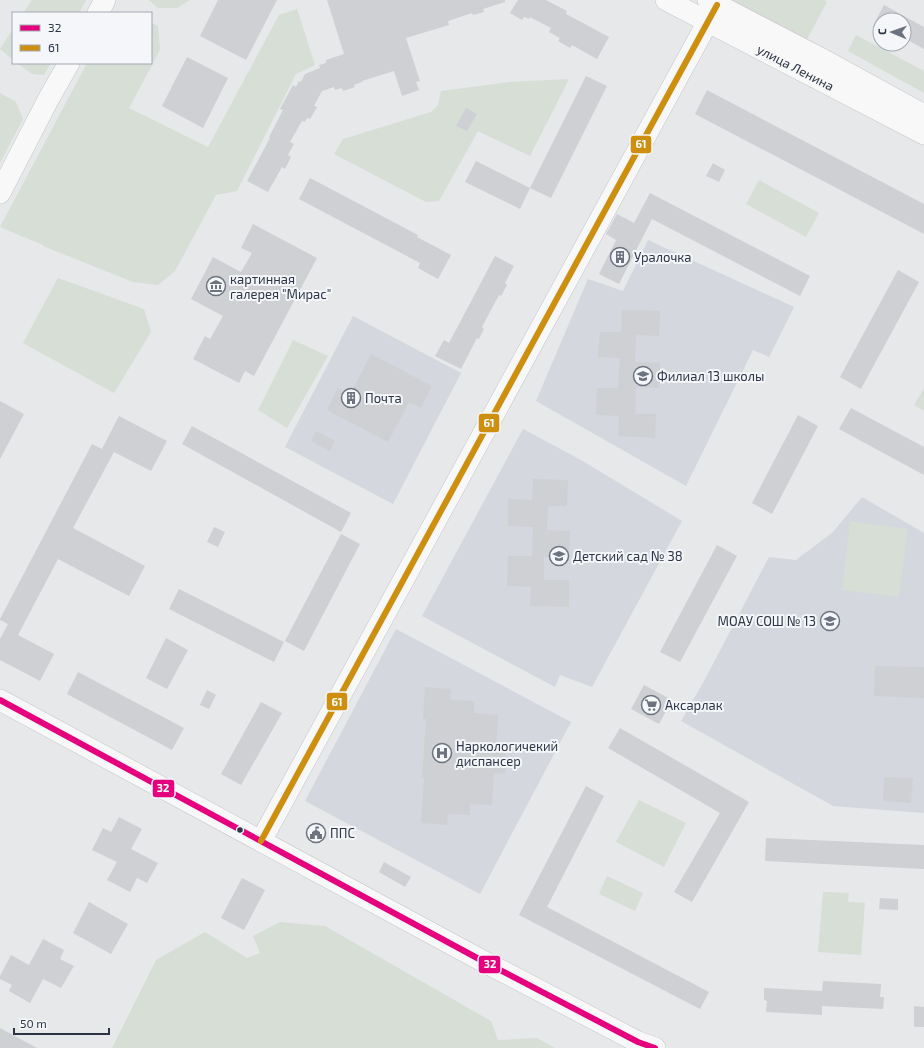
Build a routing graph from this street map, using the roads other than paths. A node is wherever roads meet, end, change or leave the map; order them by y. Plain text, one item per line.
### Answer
1 (105, 0) edge
2 (666, 0) edge
3 (711, 9) edge
4 (99, 12) edge
5 (68, 64) edge
6 (924, 115) edge
7 (924, 134) edge
8 (0, 193) edge
9 (0, 700) edge
10 (261, 841) junction
11 (655, 1048) edge

1 - 4 main road
2 - 3 main road, улица Ленина
3 - 6 main road, улица Ленина
3 - 7 main road, улица Ленина
3 - 10 main road
5 - 8 main road
9 - 10 main road
10 - 11 main road

